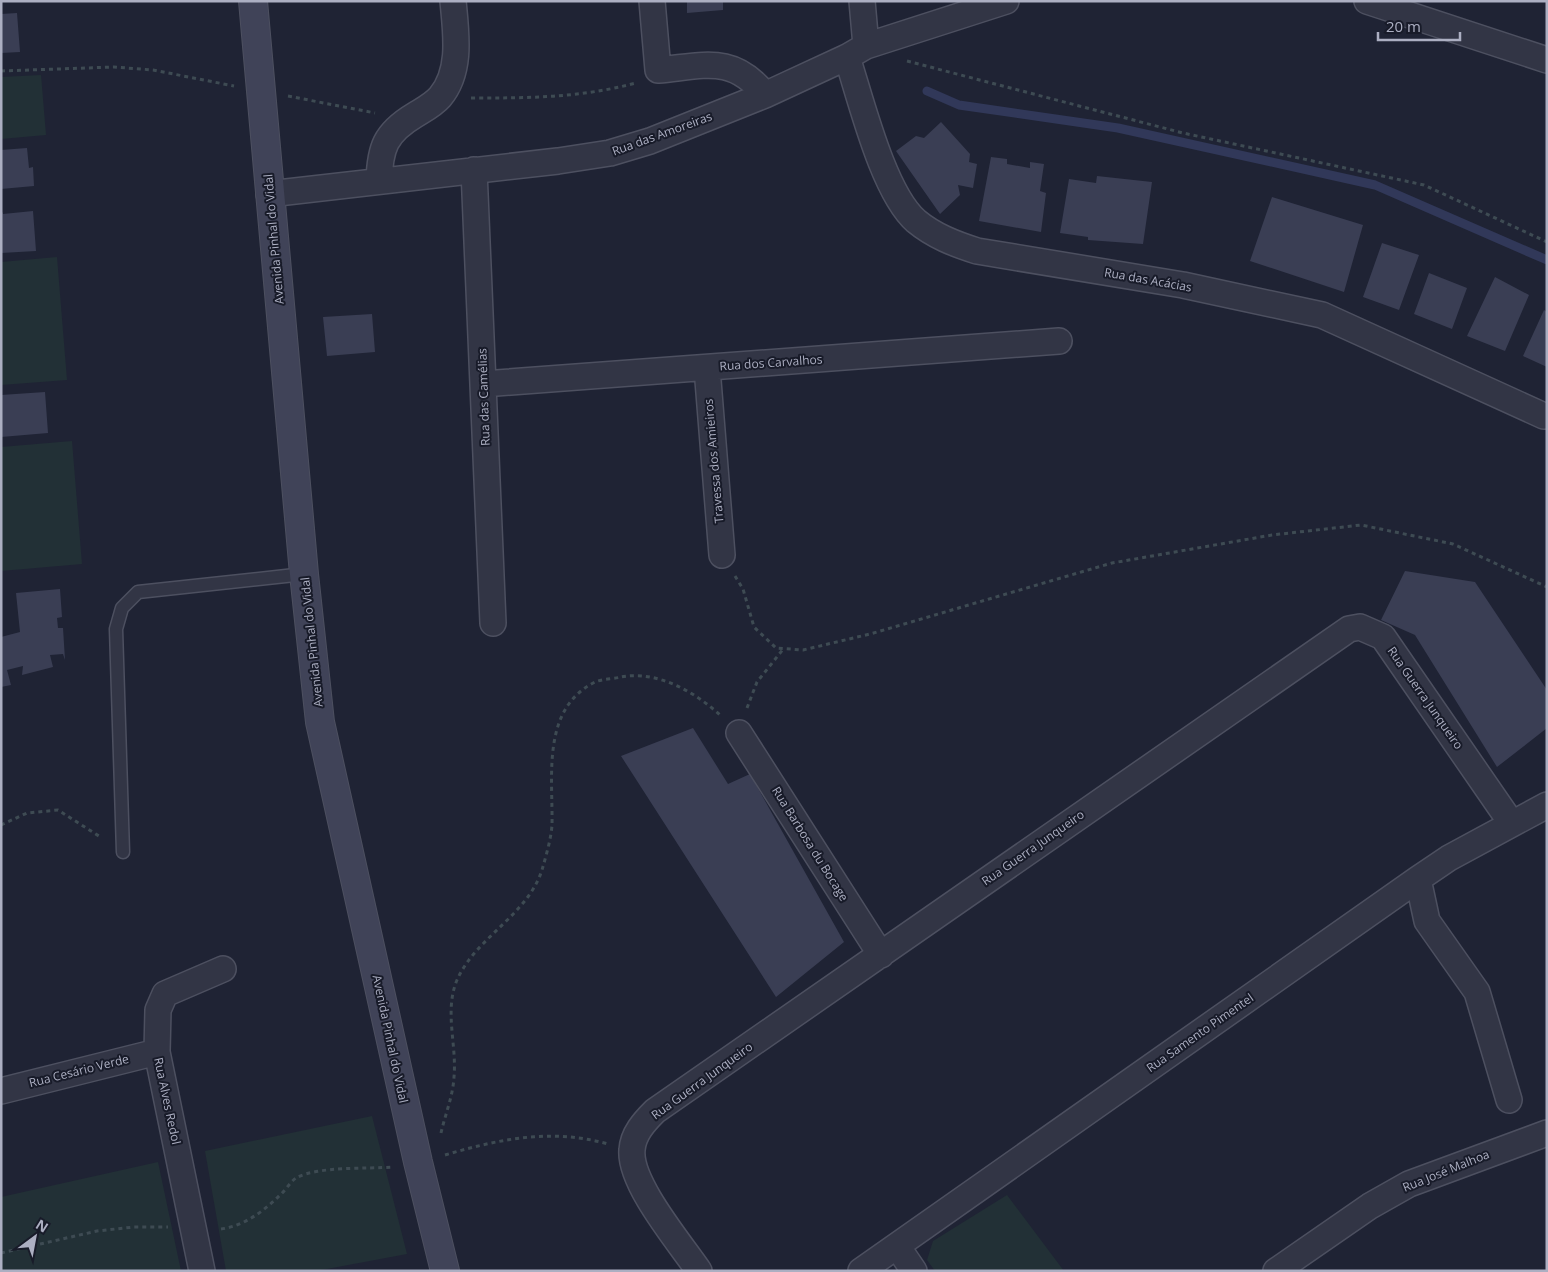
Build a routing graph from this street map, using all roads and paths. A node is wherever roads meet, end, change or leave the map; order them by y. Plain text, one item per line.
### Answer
1 (253, 1) edge
2 (453, 1) edge
3 (652, 1) edge
4 (862, 1) edge
5 (1006, 1) edge
6 (1367, 1) edge
7 (856, 52) junction
8 (1547, 60) edge
9 (658, 70) junction
10 (1, 71) edge
11 (242, 88) dead end
12 (765, 95) junction
13 (286, 96) dead end
14 (440, 97) junction
15 (378, 114) dead end
16 (474, 170) junction
17 (378, 181) junction
18 (269, 194) junction
19 (1547, 242) edge
20 (1060, 341) dead end
21 (706, 368) junction
22 (483, 384) junction
23 (1544, 416) dead end
24 (722, 555) joint
25 (304, 574) junction
26 (1547, 587) edge
27 (493, 623) dead end
28 (784, 648) junction
29 (743, 738) junction
30 (1547, 805) edge
31 (1512, 824) junction
32 (1, 825) edge
33 (123, 852) joint
34 (1418, 879) junction
35 (881, 955) junction
36 (223, 969) dead end
37 (157, 1052) junction
38 (1, 1090) edge
39 (1510, 1100) dead end
40 (1547, 1133) edge
41 (632, 1150) junction
42 (427, 1160) junction
43 (193, 1228) junction
44 (897, 1246) junction
45 (1, 1254) edge
46 (202, 1271) edge
47 (445, 1271) edge
48 (699, 1271) edge
49 (861, 1271) edge
50 (914, 1271) edge
51 (1276, 1271) edge

1 - 18 street, Avenida Pinhal do Vidal
2 - 14 street
3 - 9 street
4 - 7 street, Rua das Acácias
5 - 7 street, Rua das Amoreiras
6 - 8 street
7 - 12 street, Rua das Amoreiras
7 - 19 path
7 - 23 street, Rua das Acácias
9 - 12 street
9 - 14 path
10 - 11 path
12 - 16 street, Rua das Amoreiras
13 - 15 path
14 - 17 street
16 - 17 street, Rua das Amoreiras
16 - 22 street, Rua das Camélias
17 - 18 street, Rua das Amoreiras
18 - 25 street, Avenida Pinhal do Vidal
20 - 21 street, Rua dos Carvalhos
21 - 22 street, Rua dos Carvalhos
21 - 24 street, Travessa dos Amieiros
22 - 27 street, Rua das Camélias
24 - 28 path
25 - 33 lane
25 - 42 street, Avenida Pinhal do Vidal
26 - 28 path
28 - 29 path
29 - 35 street, Rua Barbosa du Bocage
29 - 42 path
30 - 31 street, Rua Samento Pimentel
31 - 34 street, Rua Samento Pimentel
31 - 35 street, Rua Guerra Junqueiro
32 - 33 path
34 - 39 street
34 - 44 street, Rua Samento Pimentel
35 - 41 street, Rua Guerra Junqueiro
36 - 37 street, Rua Alves Redol
37 - 38 street, Rua Cesário Verde
37 - 43 street, Rua Alves Redol
40 - 51 street, Rua José Malhoa
41 - 42 path
41 - 48 street
42 - 43 path
42 - 47 street, Avenida Pinhal do Vidal
43 - 45 path
43 - 46 street, Rua Alves Redol
44 - 49 street, Rua Samento Pimentel
44 - 50 street

